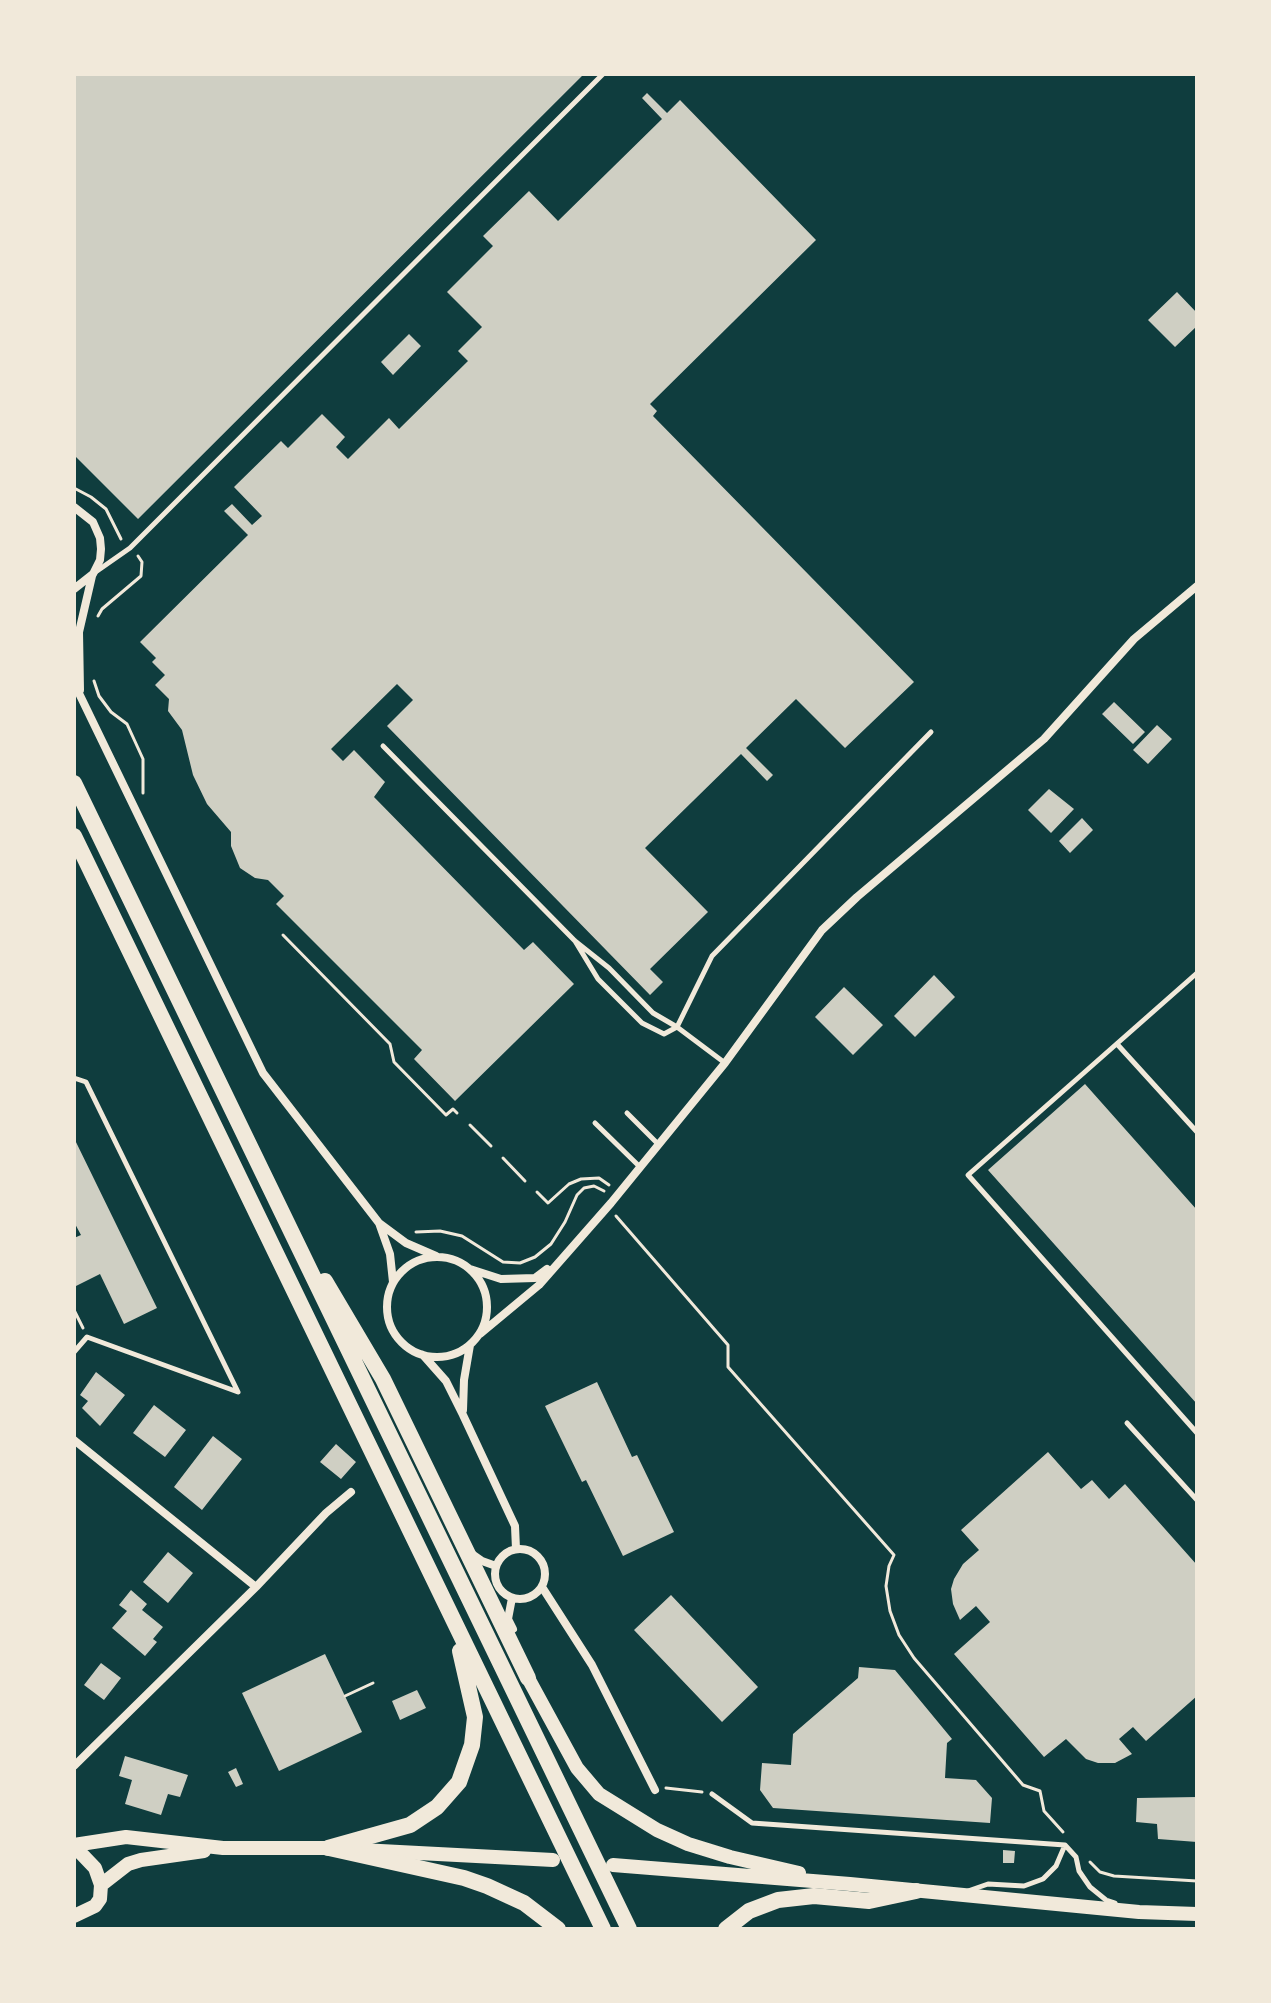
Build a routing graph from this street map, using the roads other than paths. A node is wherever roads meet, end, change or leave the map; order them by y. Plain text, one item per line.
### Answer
1 (603, 74) edge
2 (74, 507) edge
3 (92, 575) junction
4 (1197, 586) edge
5 (74, 589) edge
6 (74, 683) edge
7 (80, 695) junction
8 (931, 732) dead end
9 (383, 746) dead end
10 (74, 783) edge
11 (74, 836) edge
12 (575, 941) junction
13 (1197, 973) edge
14 (677, 1027) junction
15 (1117, 1044) junction
16 (725, 1063) junction
17 (74, 1078) edge
18 (627, 1113) dead end
19 (595, 1123) dead end
20 (1197, 1132) edge
21 (659, 1145) junction
22 (640, 1167) junction
23 (260, 1169) junction
24 (379, 1223) junction
25 (436, 1256) junction
26 (560, 1258) junction
27 (470, 1269) junction
28 (393, 1282) junction
29 (480, 1334) junction
30 (470, 1345) junction
31 (74, 1352) edge
32 (423, 1355) junction
33 (463, 1415) junction
34 (1127, 1423) dead end
35 (1197, 1433) edge
36 (74, 1440) edge
37 (351, 1492) dead end
38 (1197, 1500) edge
39 (516, 1549) junction
40 (468, 1551) junction
41 (496, 1566) junction
42 (256, 1587) junction
43 (542, 1587) junction
44 (512, 1598) junction
45 (451, 1614) junction
46 (528, 1678) junction
47 (74, 1766) edge
48 (655, 1790) dead end
49 (712, 1794) road end
50 (74, 1845) edge
51 (1065, 1845) junction
52 (223, 1848) junction
53 (328, 1848) junction
54 (553, 1860) dead end
55 (613, 1865) dead end
56 (850, 1884) junction
57 (101, 1885) junction
58 (916, 1891) junction
59 (956, 1895) junction
60 (1139, 1912) junction
61 (1197, 1914) edge
62 (74, 1916) edge
63 (558, 1929) edge
64 (603, 1929) edge
65 (629, 1929) edge
66 (726, 1929) edge

1 - 3 lane
2 - 3 street
3 - 5 street
3 - 7 street
4 - 16 street
6 - 7 street
7 - 24 street
8 - 14 lane
9 - 12 lane
10 - 23 main road
11 - 45 main road
12 - 14 lane
12 - 14 lane
13 - 15 lane
14 - 16 lane
15 - 20 lane
15 - 35 lane
16 - 21 street
17 - 31 lane
18 - 21 lane
19 - 22 lane
21 - 22 street
22 - 26 street
23 - 40 main road
23 - 65 main road
24 - 25 street
24 - 28 street
25 - 27 street
25 - 28 street
26 - 27 street
26 - 29 street
27 - 29 street
28 - 32 street
29 - 30 street
30 - 32 street
30 - 33 street
32 - 33 street
33 - 39 street
34 - 38 lane
36 - 42 street
37 - 42 street
39 - 41 street
39 - 43 street
40 - 41 street
40 - 46 main road
41 - 44 street
42 - 47 street
43 - 44 street
43 - 48 street
44 - 46 street
45 - 53 main road
45 - 64 main road
46 - 56 street
49 - 51 lane
50 - 52 street
50 - 57 street
51 - 59 lane
51 - 60 lane
52 - 53 street
52 - 57 street
53 - 54 street
53 - 63 main road
55 - 56 street
56 - 58 street
57 - 62 street
58 - 59 street
58 - 66 main road
59 - 60 street
60 - 61 street

